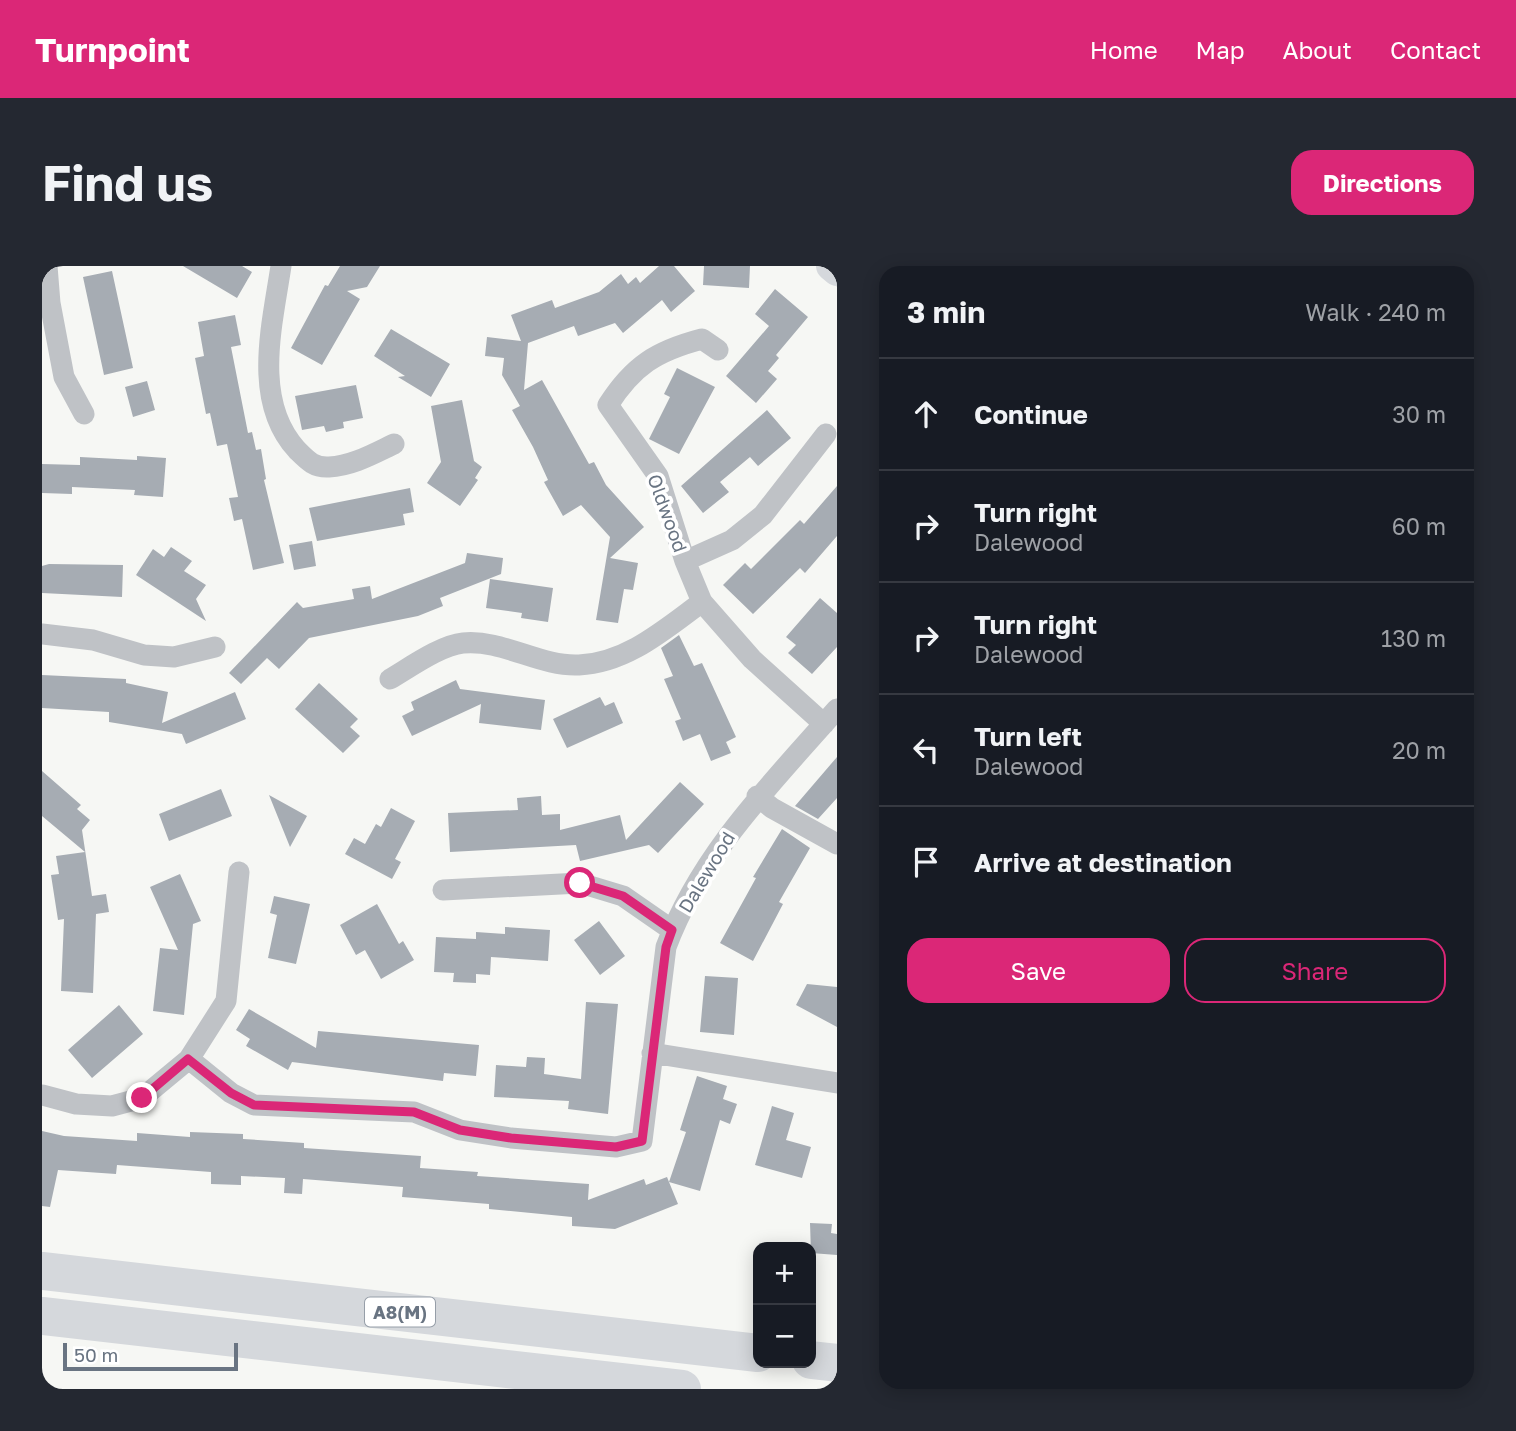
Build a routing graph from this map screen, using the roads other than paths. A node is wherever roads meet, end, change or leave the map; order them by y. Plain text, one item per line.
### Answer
1 (47, 266) edge
2 (281, 266) edge
3 (718, 350) dead end
4 (84, 414) dead end
5 (826, 434) dead end
6 (394, 444) dead end
7 (685, 561) junction
8 (702, 602) junction
9 (42, 634) edge
10 (215, 647) dead end
11 (390, 679) dead end
12 (830, 717) edge
13 (757, 796) junction
14 (837, 844) edge
15 (239, 872) dead end
16 (443, 890) dead end
17 (672, 930) junction
18 (652, 1053) junction
19 (188, 1059) junction
20 (837, 1083) edge
21 (42, 1095) edge
22 (42, 1270) edge
23 (42, 1316) edge
24 (753, 1352) edge
25 (816, 1361) edge
26 (837, 1363) edge
27 (682, 1389) edge

1 - 4 street
2 - 6 street
3 - 7 street, Oldwood
5 - 7 street
7 - 8 street, Oldwood
8 - 11 street
8 - 12 street, Oldwood
9 - 10 street
12 - 13 street, Dalewood
13 - 14 street
13 - 17 street, Dalewood
15 - 19 street
16 - 17 street
17 - 18 street, Dalewood
18 - 19 street, Dalewood
18 - 20 street
19 - 21 street
22 - 24 highway, A8(M)
23 - 27 highway, A8(M)
25 - 26 highway

